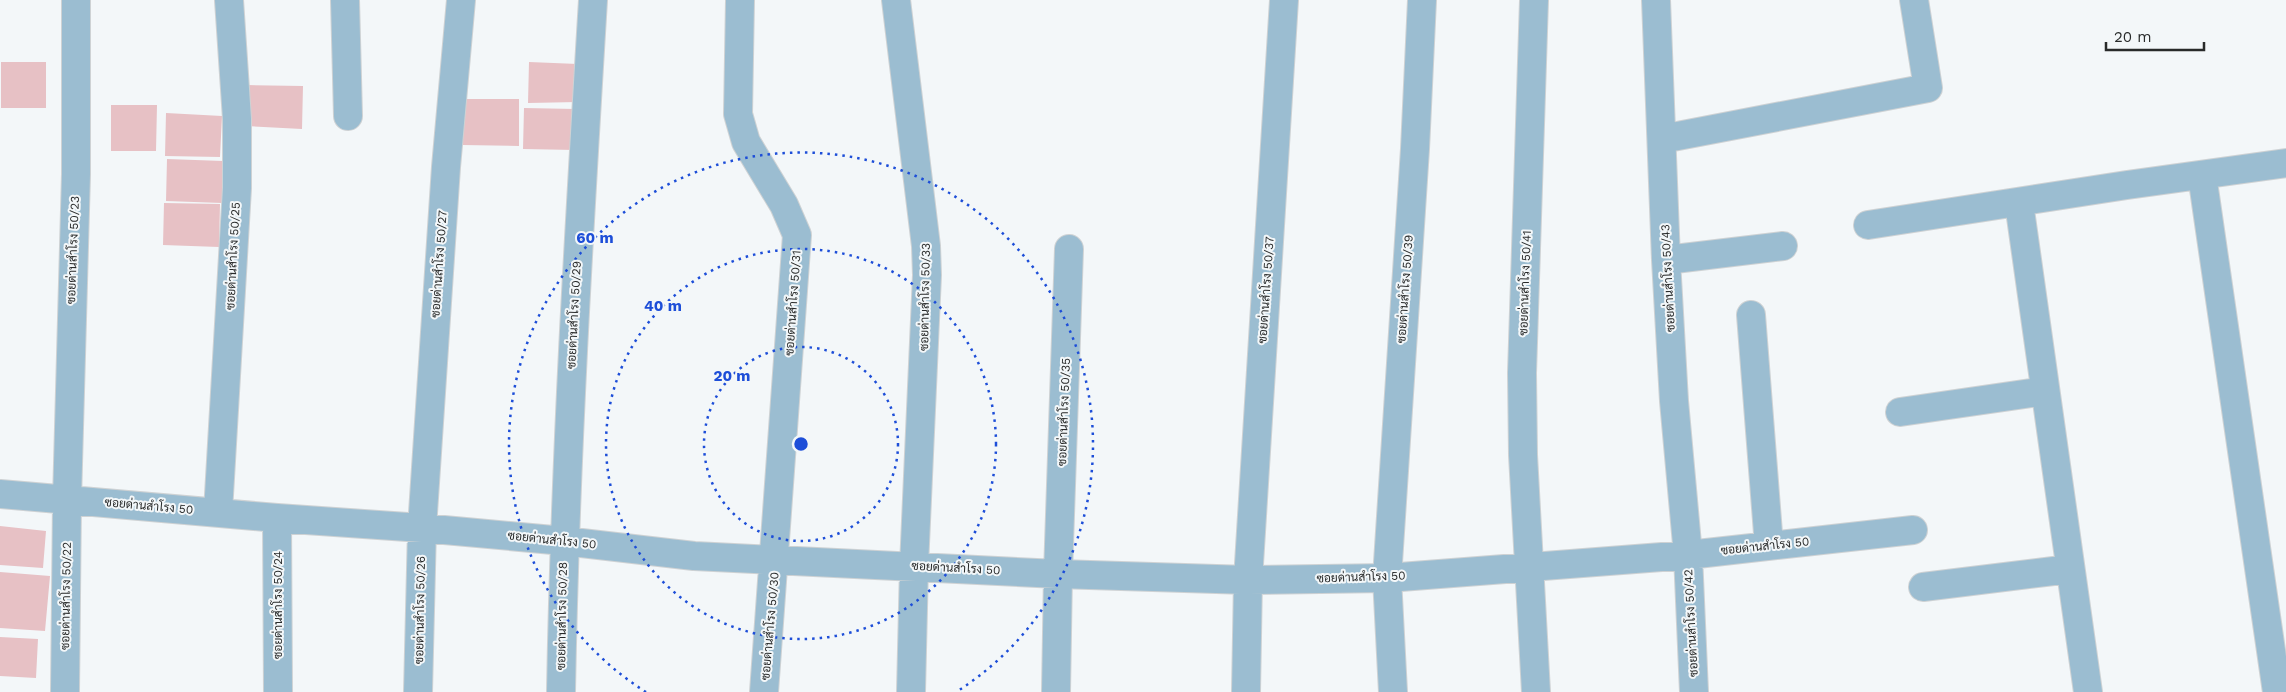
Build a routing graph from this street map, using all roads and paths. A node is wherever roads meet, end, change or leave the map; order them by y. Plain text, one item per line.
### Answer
1 (76, 0) edge
2 (229, 0) edge
3 (345, 0) edge
4 (461, 0) edge
5 (593, 0) edge
6 (740, 0) edge
7 (896, 0) edge
8 (1284, 0) edge
9 (1422, 0) edge
10 (1534, 0) edge
11 (1656, 0) edge
12 (1914, 0) edge
13 (348, 116) dead end
14 (1662, 139) junction
15 (2286, 163) edge
16 (2202, 175) junction
17 (2019, 203) junction
18 (1868, 225) dead end
19 (1783, 246) dead end
20 (1069, 249) dead end
21 (1666, 260) junction
22 (1751, 315) dead end
23 (2045, 391) junction
24 (1900, 412) dead end
25 (0, 494) edge
26 (67, 500) junction
27 (218, 512) junction
28 (277, 518) junction
29 (422, 528) junction
30 (1913, 530) dead end
31 (564, 541) junction
32 (1768, 546) junction
33 (1688, 555) junction
34 (775, 560) junction
35 (1530, 565) junction
36 (914, 566) junction
37 (2070, 569) junction
38 (1058, 574) junction
39 (1388, 578) junction
40 (1248, 580) junction
41 (1923, 586) dead end
42 (64, 692) edge
43 (278, 692) edge
44 (418, 692) edge
45 (561, 692) edge
46 (764, 692) edge
47 (911, 692) edge
48 (1056, 692) edge
49 (1246, 692) edge
50 (1393, 692) edge
51 (1536, 692) edge
52 (1694, 692) edge
53 (2088, 692) edge
54 (2277, 692) edge

1 - 26 street, ซอยด่านสำโรง 50/23
2 - 27 street, ซอยด่านสำโรง 50/25
3 - 13 street
4 - 29 street, ซอยด่านสำโรง 50/27
5 - 31 street, ซอยด่านสำโรง 50/29
6 - 34 street, ซอยด่านสำโรง 50/31
7 - 36 street, ซอยด่านสำโรง 50/33
8 - 40 street, ซอยด่านสำโรง 50/37
9 - 39 street, ซอยด่านสำโรง 50/39
10 - 35 street, ซอยด่านสำโรง 50/41
11 - 14 street, ซอยด่านสำโรง 50/43
12 - 14 street
14 - 21 street, ซอยด่านสำโรง 50/43
15 - 16 street
16 - 17 street
16 - 54 street
17 - 18 street
17 - 23 street
19 - 21 street
20 - 38 street, ซอยด่านสำโรง 50/35
21 - 33 street, ซอยด่านสำโรง 50/43
22 - 32 street
23 - 24 street
23 - 37 street
25 - 26 street, ซอยด่านสำโรง 50
26 - 27 street, ซอยด่านสำโรง 50
26 - 42 street, ซอยด่านสำโรง 50/22
27 - 28 street, ซอยด่านสำโรง 50
28 - 29 street, ซอยด่านสำโรง 50
28 - 43 street, ซอยด่านสำโรง 50/24
29 - 31 street, ซอยด่านสำโรง 50
29 - 44 street, ซอยด่านสำโรง 50/26
30 - 32 street, ซอยด่านสำโรง 50
31 - 34 street, ซอยด่านสำโรง 50
31 - 45 street, ซอยด่านสำโรง 50/28
32 - 33 street, ซอยด่านสำโรง 50
33 - 35 street, ซอยด่านสำโรง 50
33 - 52 street, ซอยด่านสำโรง 50/42
34 - 36 street, ซอยด่านสำโรง 50
34 - 46 street, ซอยด่านสำโรง 50/30
35 - 39 street, ซอยด่านสำโรง 50
35 - 51 street, ซอยด่านสำโรง 50/41
36 - 38 street, ซอยด่านสำโรง 50
36 - 47 street, ซอยด่านสำโรง 50/33
37 - 41 street
37 - 53 street
38 - 40 street, ซอยด่านสำโรง 50
38 - 48 street, ซอยด่านสำโรง 50/35
39 - 40 street, ซอยด่านสำโรง 50
39 - 50 street, ซอยด่านสำโรง 50/39
40 - 49 street, ซอยด่านสำโรง 50/37

